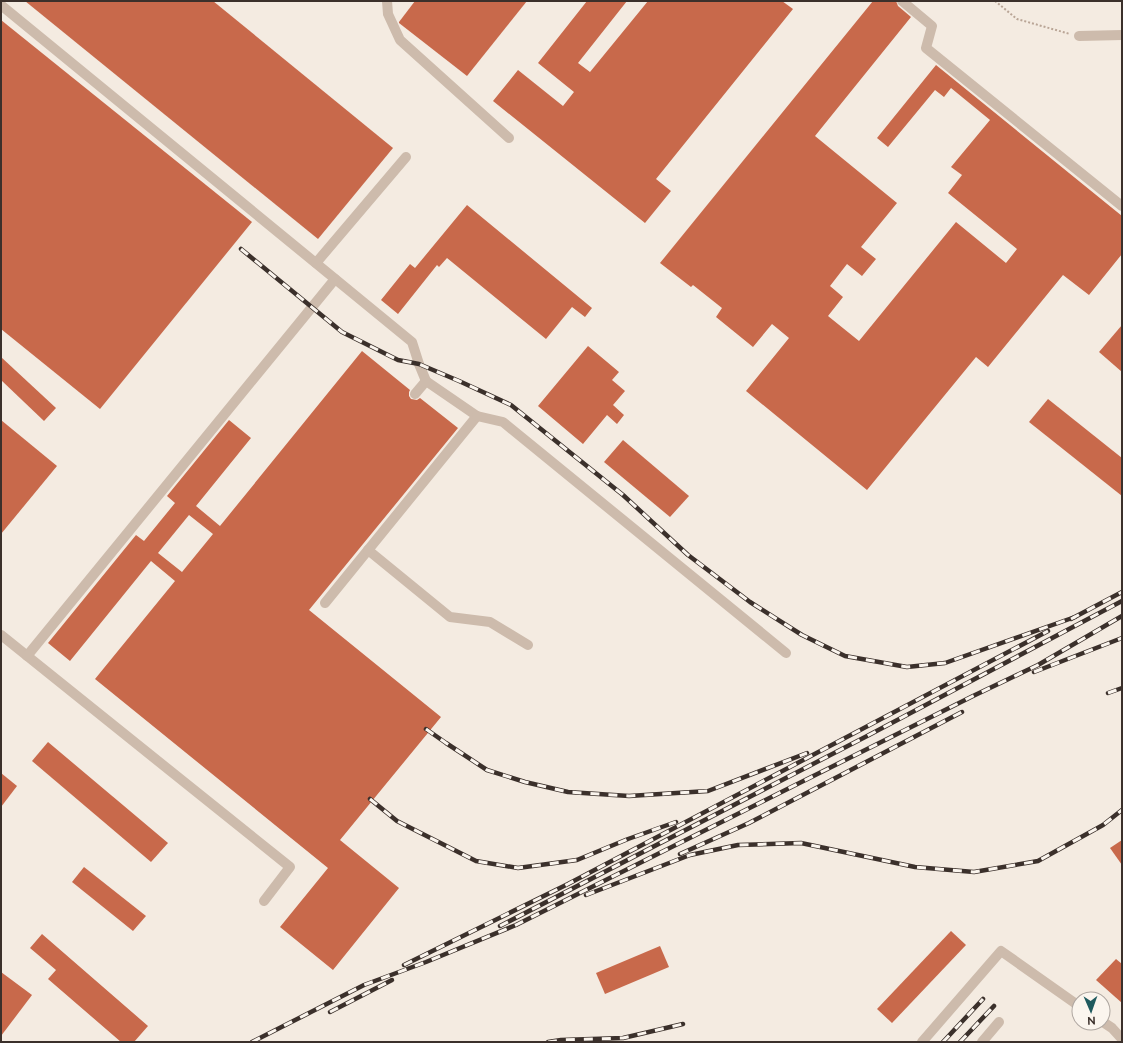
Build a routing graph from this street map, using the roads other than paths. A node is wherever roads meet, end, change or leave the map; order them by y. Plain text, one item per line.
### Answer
1 (387, 1) edge
2 (902, 1) edge
3 (1, 5) edge
4 (1122, 35) edge
5 (1079, 36) road end
6 (509, 138) dead end
7 (406, 156) dead end
8 (1122, 206) edge
9 (316, 263) junction
10 (335, 279) junction
11 (426, 381) junction
12 (415, 394) dead end
13 (477, 416) junction
14 (368, 550) junction
15 (325, 603) dead end
16 (1, 635) edge
17 (528, 645) dead end
18 (786, 653) dead end
19 (27, 656) junction
20 (264, 901) dead end
21 (1071, 1000) edge
22 (999, 1022) dead end
23 (1111, 1027) edge
24 (1122, 1039) edge
25 (922, 1042) edge
26 (982, 1042) edge

1 - 6 lane
2 - 8 lane
3 - 9 lane
4 - 5 lane
7 - 9 lane
9 - 10 lane
10 - 11 lane
10 - 19 lane
11 - 12 lane
11 - 13 lane
13 - 14 lane
13 - 18 lane
14 - 15 lane
14 - 17 lane
16 - 19 lane
19 - 20 lane
21 - 25 lane
22 - 26 lane
23 - 24 lane

